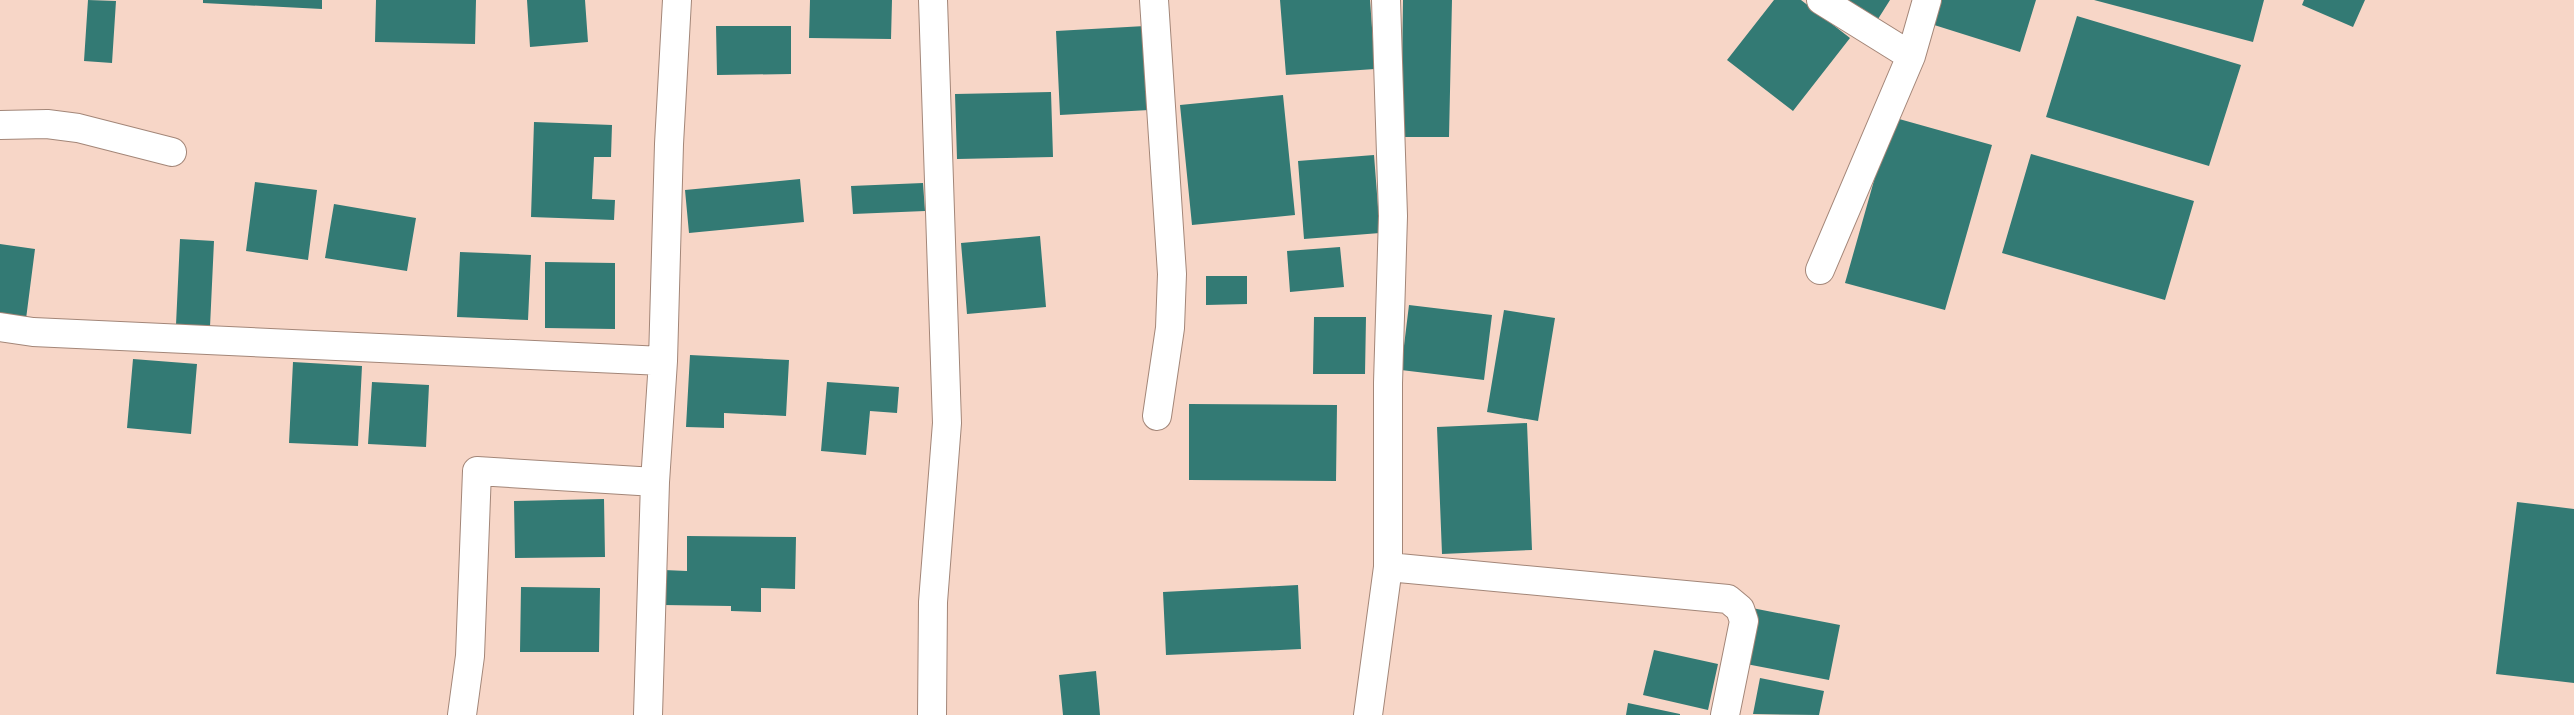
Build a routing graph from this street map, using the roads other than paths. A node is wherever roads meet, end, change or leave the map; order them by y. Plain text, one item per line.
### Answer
1 (677, 0) edge
2 (933, 0) edge
3 (1154, 0) edge
4 (1386, 0) edge
5 (1821, 0) edge
6 (1927, 0) edge
7 (1911, 56) junction
8 (0, 125) edge
9 (172, 152) dead end
10 (1820, 270) dead end
11 (0, 327) edge
12 (663, 361) junction
13 (1157, 416) dead end
14 (655, 482) junction
15 (1388, 567) junction
16 (462, 715) edge
17 (648, 715) edge
18 (932, 715) edge
19 (1368, 715) edge
20 (1725, 715) edge

1 - 12 street
2 - 18 street
3 - 13 street
4 - 15 street
5 - 7 street
6 - 7 street
7 - 10 street
8 - 9 street
11 - 12 street
12 - 14 street
14 - 16 street
14 - 17 street
15 - 19 street
15 - 20 street

